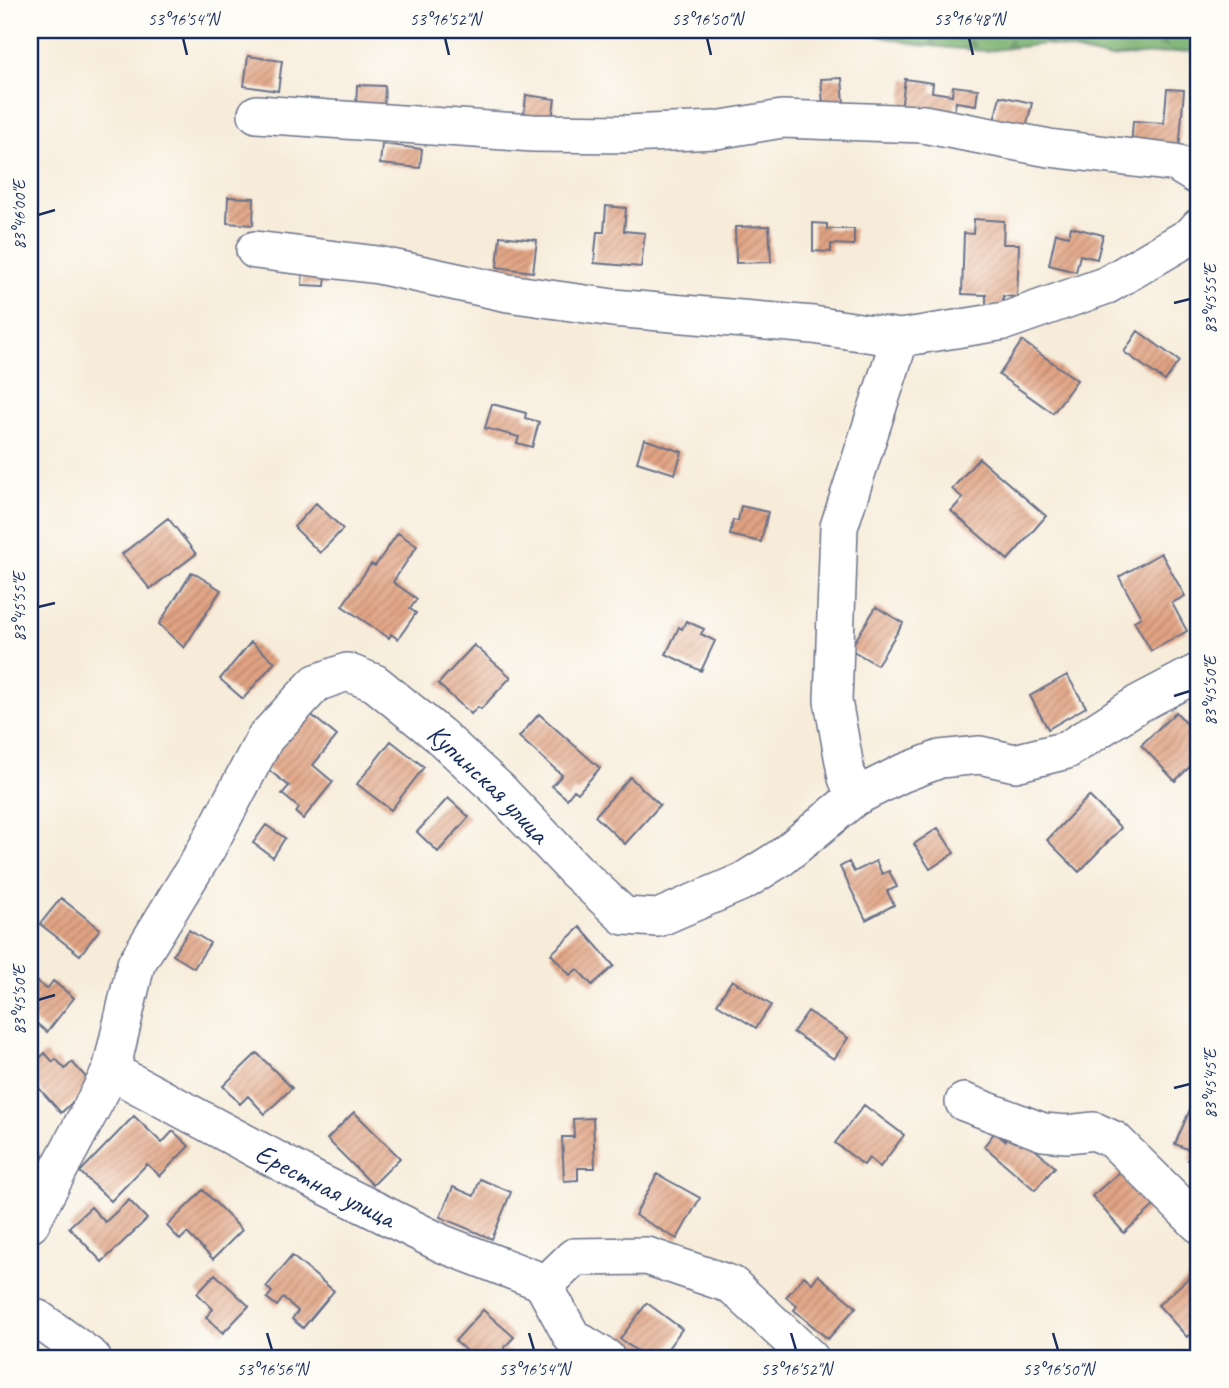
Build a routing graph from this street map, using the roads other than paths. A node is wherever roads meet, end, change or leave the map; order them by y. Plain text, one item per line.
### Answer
1 (257, 114) dead end
2 (1199, 177) edge
3 (1199, 227) edge
4 (255, 250) dead end
5 (900, 338) junction
6 (1199, 672) edge
7 (855, 797) junction
8 (111, 1071) junction
9 (964, 1102) dead end
10 (30, 1224) edge
11 (1199, 1224) edge
12 (544, 1286) junction
13 (30, 1317) edge
14 (92, 1358) edge
15 (606, 1358) edge
16 (810, 1358) edge

1 - 2 street
3 - 5 street
4 - 5 street
5 - 7 street
6 - 7 street, Купинская улица
7 - 8 street, Купинская улица
8 - 10 street, Купинская улица
8 - 12 street, Ерестная улица
9 - 11 street
12 - 15 street
12 - 16 street
13 - 14 street

